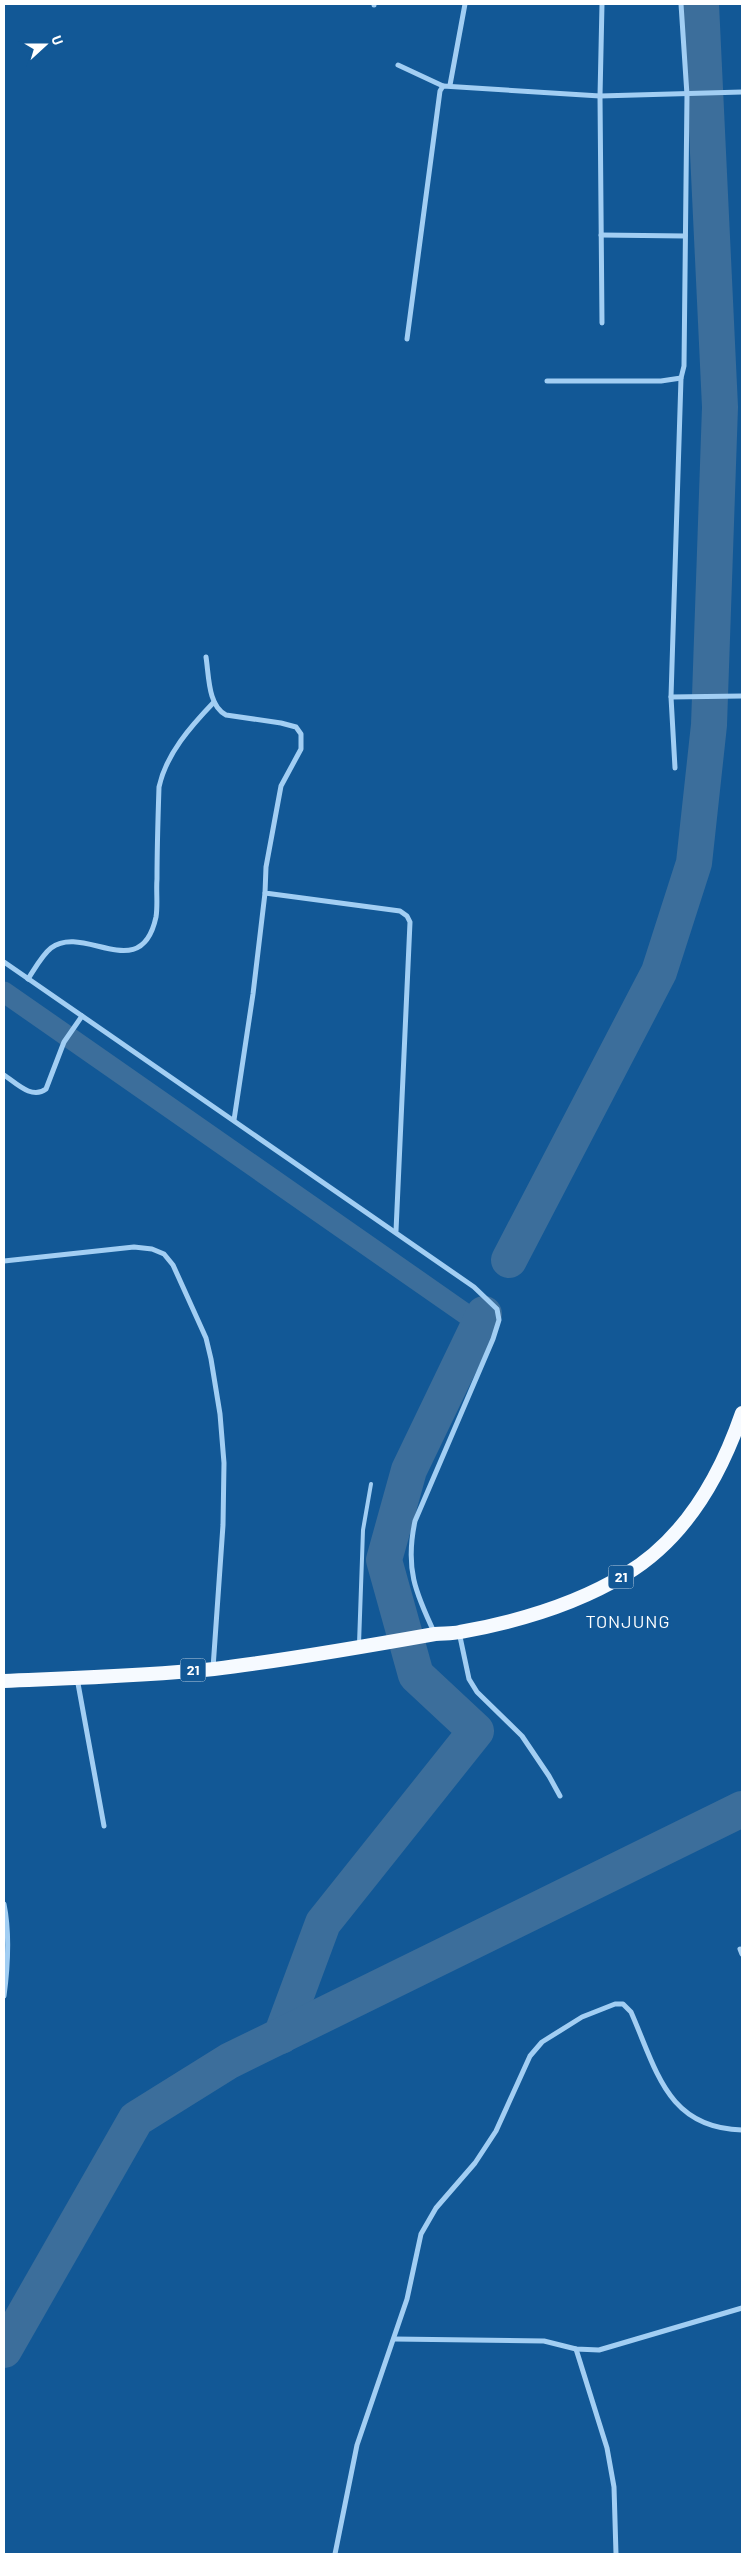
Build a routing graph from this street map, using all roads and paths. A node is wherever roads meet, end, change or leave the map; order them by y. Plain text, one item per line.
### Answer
1 (466, 4) edge
2 (602, 4) edge
3 (681, 4) edge
4 (398, 65) dead end
5 (450, 85) junction
6 (443, 86) junction
7 (739, 92) edge
8 (687, 95) junction
9 (600, 96) junction
10 (601, 235) junction
11 (685, 236) junction
12 (602, 323) dead end
13 (407, 339) dead end
14 (682, 378) junction
15 (548, 381) dead end
16 (206, 658) dead end
17 (742, 696) edge
18 (671, 697) junction
19 (214, 702) junction
20 (675, 768) dead end
21 (265, 894) junction
22 (4, 962) edge
23 (28, 979) junction
24 (82, 1016) junction
25 (4, 1075) edge
26 (234, 1120) junction
27 (396, 1232) junction
28 (4, 1261) edge
29 (742, 1413) edge
30 (371, 1484) dead end
31 (459, 1632) junction
32 (429, 1636) junction
33 (359, 1648) junction
34 (213, 1669) junction
35 (77, 1678) junction
36 (4, 1681) edge
37 (560, 1796) dead end
38 (104, 1826) dead end
39 (4, 1904) edge
40 (4, 1996) edge
41 (742, 2130) edge
42 (742, 2308) edge
43 (394, 2339) junction
44 (576, 2349) junction
45 (335, 2554) edge
46 (616, 2554) edge

1 - 5 street
2 - 9 street
3 - 8 street
4 - 6 street
5 - 6 street
5 - 9 street
6 - 13 street
7 - 8 street
8 - 9 street
8 - 11 street
9 - 10 street
10 - 11 street
10 - 12 street
11 - 14 street
14 - 15 street
14 - 18 street
16 - 19 street
17 - 18 street
18 - 20 street
19 - 21 street
19 - 23 street
21 - 26 street
21 - 27 street
22 - 23 street
23 - 24 street
24 - 25 street
24 - 26 street
26 - 27 street
27 - 32 street
28 - 34 street
29 - 31 highway, 21
30 - 33 lane
31 - 32 highway, 21
31 - 37 street
32 - 33 highway, 21
33 - 34 highway, 21
34 - 35 highway, 21
35 - 36 highway, 21
35 - 38 street
39 - 40 street
41 - 43 street
42 - 44 street
43 - 44 street
43 - 45 street
44 - 46 street

